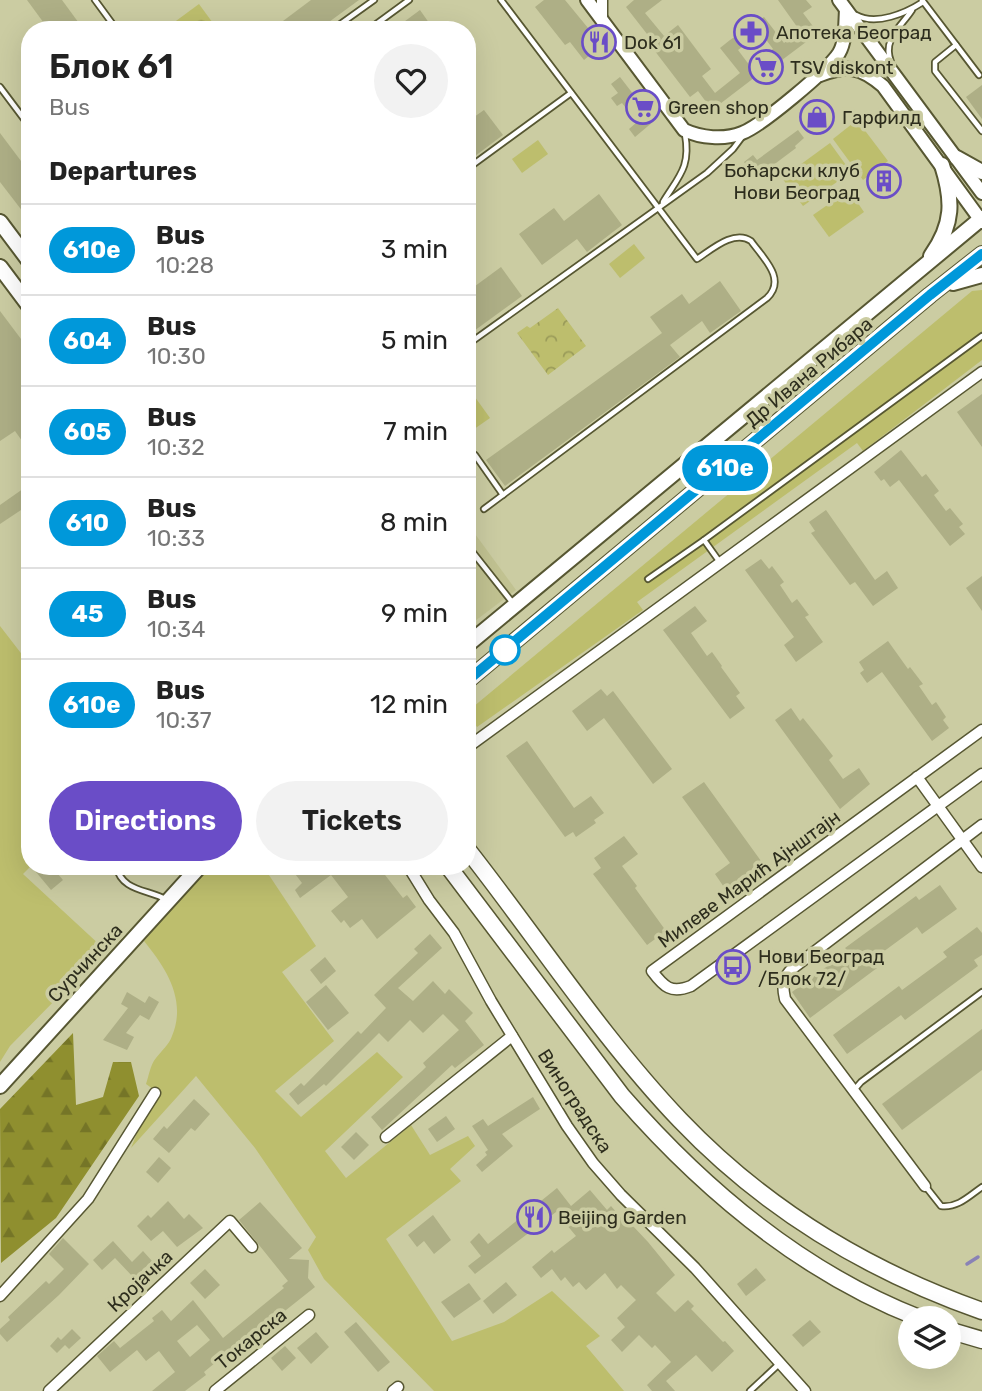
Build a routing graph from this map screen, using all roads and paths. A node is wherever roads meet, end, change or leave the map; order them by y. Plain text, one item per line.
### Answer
1 (95, 0) edge
2 (374, 0) edge
3 (409, 0) edge
4 (501, 0) edge
5 (587, 0) edge
6 (603, 0) edge
7 (924, 0) edge
8 (843, 5) edge
9 (913, 9) junction
10 (110, 21) edge
11 (345, 21) edge
12 (380, 21) edge
13 (603, 21) junction
14 (956, 45) junction
15 (819, 75) junction
16 (979, 75) dead end
17 (896, 76) junction
18 (0, 87) edge
19 (571, 93) junction
20 (21, 115) edge
21 (684, 130) junction
22 (982, 131) edge
23 (745, 133) junction
24 (957, 158) junction
25 (476, 162) edge
26 (942, 165) junction
27 (982, 172) edge
28 (982, 193) edge
29 (663, 203) junction
30 (657, 207) junction
31 (981, 220) edge
32 (0, 222) edge
33 (21, 250) edge
34 (982, 254) edge
35 (0, 267) edge
36 (918, 271) junction
37 (982, 275) edge
38 (21, 295) edge
39 (930, 295) junction
40 (982, 336) edge
41 (476, 338) edge
42 (982, 372) edge
43 (476, 456) edge
44 (503, 495) junction
45 (484, 509) dead end
46 (704, 540) junction
47 (476, 556) edge
48 (720, 562) junction
49 (648, 579) dead end
50 (515, 606) junction
51 (476, 638) edge
52 (476, 673) edge
53 (982, 730) edge
54 (476, 741) edge
55 (982, 774) edge
56 (917, 777) junction
57 (939, 806) junction
58 (982, 825) edge
59 (963, 839) junction
60 (476, 861) edge
61 (982, 867) edge
62 (119, 875) edge
63 (192, 875) edge
64 (414, 875) edge
65 (455, 875) edge
66 (168, 901) junction
67 (982, 992) edge
68 (512, 1036) junction
69 (0, 1086) edge
70 (854, 1090) junction
71 (155, 1093) dead end
72 (386, 1137) dead end
73 (925, 1186) joint
74 (982, 1187) edge
75 (253, 1247) dead end
76 (0, 1296) edge
77 (898, 1308) edge
78 (982, 1311) edge
79 (309, 1315) dead end
80 (961, 1334) edge
81 (982, 1340) edge
82 (780, 1363) junction
83 (49, 1391) edge
84 (215, 1391) edge
85 (750, 1391) edge
86 (804, 1391) edge

1 - 10 lane
2 - 11 lane
3 - 12 lane
4 - 19 lane
5 - 13 street
6 - 13 street
7 - 9 lane
7 - 14 lane
8 - 9 lane
8 - 15 street
8 - 17 street
9 - 17 lane
13 - 21 street
14 - 16 lane
14 - 22 lane
15 - 23 street
15 - 26 street
17 - 24 street
18 - 20 lane
19 - 25 lane
19 - 30 lane
21 - 23 street
21 - 29 lane
23 - 29 lane
24 - 27 main road
24 - 28 street
26 - 31 street
26 - 36 main road
29 - 30 lane
30 - 41 lane
30 - 44 lane
31 - 36 main road, Др Ивана Рибара
32 - 33 main road
34 - 39 main road, Др Ивана Рибара
35 - 38 main road
36 - 50 main road, Др Ивана Рибара
37 - 39 main road
39 - 52 main road, Др Ивана Рибара
40 - 46 lane
42 - 48 street
43 - 44 lane
44 - 45 lane
46 - 48 lane
46 - 49 lane
47 - 50 lane
48 - 54 street
50 - 51 main road, Др Ивана Рибара
53 - 56 street, Милеве Марић Ајнштајн
55 - 57 street, Милеве Марић Ајнштајн
56 - 57 street
56 - 57 street, Милеве Марић Ајнштајн
57 - 59 street
58 - 59 street
59 - 61 street
59 - 70 street
60 - 78 highway
62 - 66 lane
63 - 66 main road, Сурчинска
64 - 68 street, Виноградска
65 - 77 highway
66 - 69 main road, Сурчинска
67 - 70 lane
68 - 72 street
68 - 82 street, Виноградска
70 - 73 street
71 - 76 street
73 - 74 lane
75 - 83 street, Кројачка
79 - 84 street, Токарска
80 - 81 highway
82 - 85 lane
82 - 86 street, Виноградска

